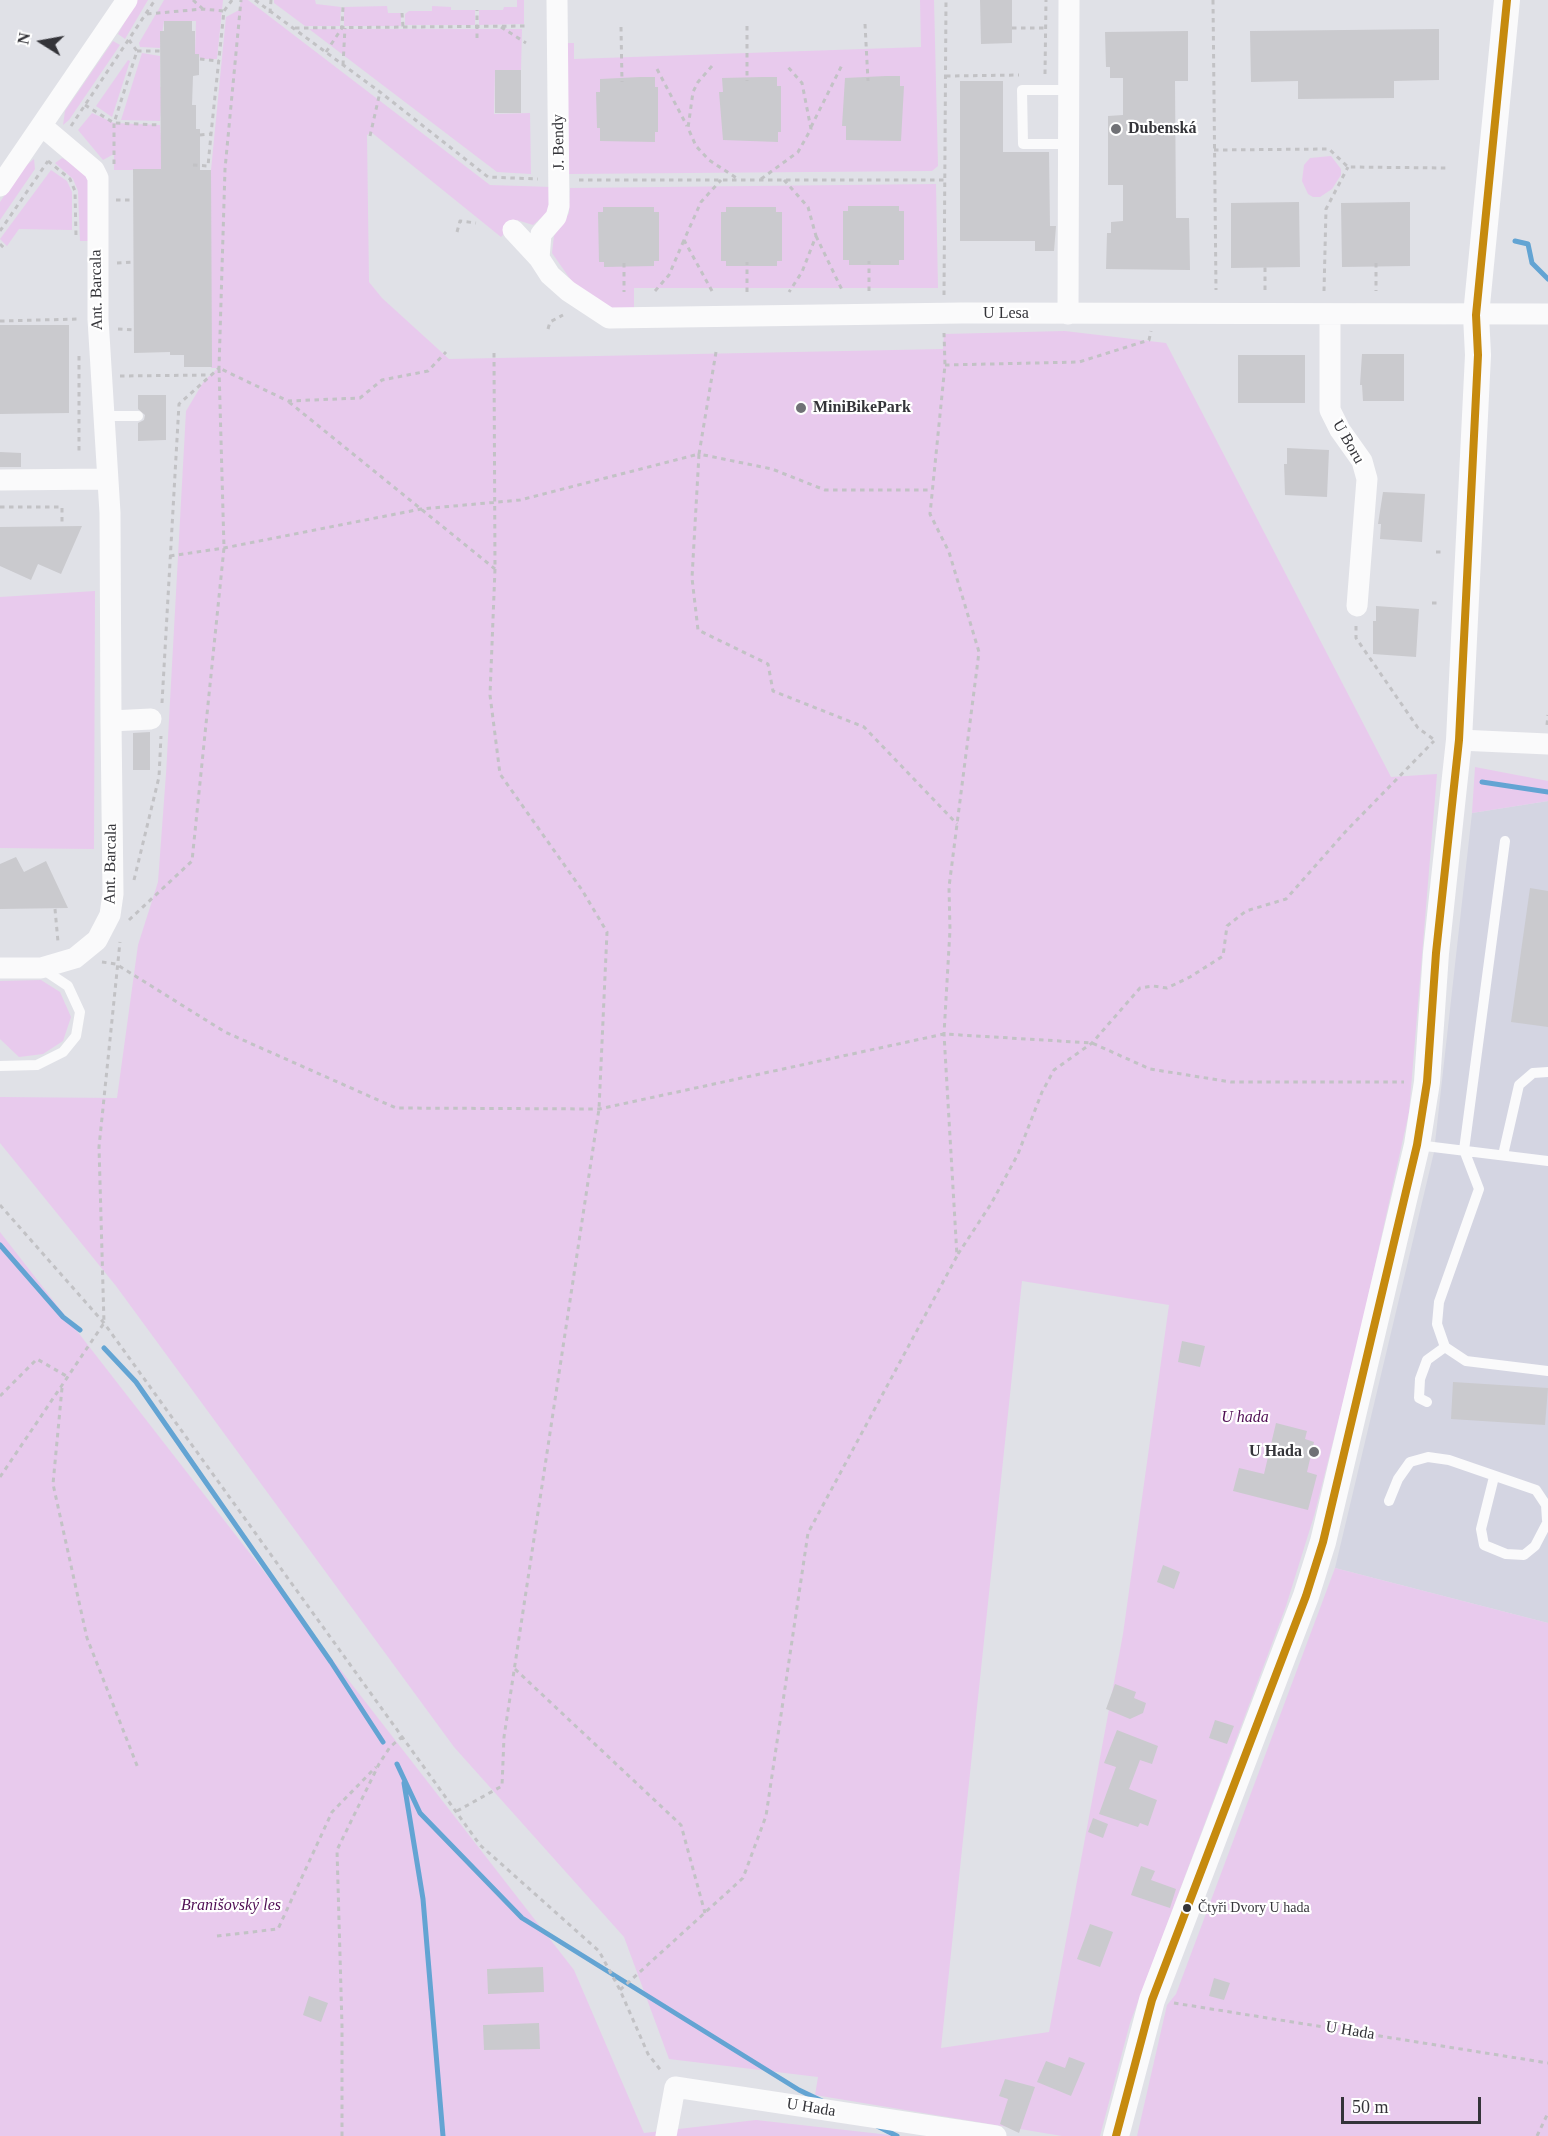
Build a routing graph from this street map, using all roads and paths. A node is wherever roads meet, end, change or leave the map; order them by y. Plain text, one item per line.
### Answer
1 (127, 0) edge
2 (155, 0) edge
3 (194, 0) edge
4 (232, 0) edge
5 (241, 0) edge
6 (255, 0) edge
7 (271, 0) edge
8 (556, 0) edge
9 (945, 0) edge
10 (1046, 0) edge
11 (1069, 0) edge
12 (1213, 0) edge
13 (1507, 0) edge
14 (343, 7) dead end
15 (203, 9) junction
16 (477, 10) dead end
17 (224, 11) junction
18 (270, 13) junction
19 (147, 14) junction
20 (402, 14) dead end
21 (865, 24) dead end
22 (500, 26) junction
23 (526, 26) dead end
24 (747, 26) dead end
25 (403, 27) junction
26 (477, 27) junction
27 (621, 27) dead end
28 (293, 28) junction
29 (344, 28) junction
30 (1012, 28) dead end
31 (1045, 28) junction
32 (477, 38) dead end
33 (526, 43) dead end
34 (137, 51) dead end
35 (160, 51) dead end
36 (326, 52) junction
37 (200, 59) dead end
38 (219, 61) junction
39 (343, 65) junction
40 (842, 65) dead end
41 (712, 66) dead end
42 (787, 66) dead end
43 (657, 69) dead end
44 (1023, 75) dead end
45 (1034, 75) dead end
46 (946, 76) junction
47 (747, 81) dead end
48 (868, 81) dead end
49 (622, 82) dead end
50 (1069, 90) junction
51 (380, 92) junction
52 (85, 105) junction
53 (160, 125) dead end
54 (42, 126) junction
55 (688, 128) junction
56 (811, 129) junction
57 (68, 130) dead end
58 (212, 134) junction
59 (200, 135) dead end
60 (370, 136) dead end
61 (1069, 144) junction
62 (1214, 150) junction
63 (50, 157) dead end
64 (48, 161) junction
65 (194, 165) dead end
66 (1348, 167) junction
67 (1447, 168) dead end
68 (541, 179) dead end
69 (574, 180) dead end
70 (721, 180) junction
71 (739, 180) junction
72 (759, 180) junction
73 (784, 180) junction
74 (946, 180) junction
75 (0, 186) edge
76 (115, 200) dead end
77 (133, 200) dead end
78 (476, 223) dead end
79 (513, 230) dead end
80 (0, 231) edge
81 (457, 232) dead end
82 (816, 236) junction
83 (77, 238) dead end
84 (684, 240) junction
85 (0, 244) edge
86 (5, 249) dead end
87 (869, 261) dead end
88 (133, 262) dead end
89 (747, 262) dead end
90 (115, 263) dead end
91 (624, 263) dead end
92 (1266, 263) dead end
93 (1376, 263) dead end
94 (544, 266) junction
95 (1216, 290) dead end
96 (1265, 290) dead end
97 (655, 291) dead end
98 (712, 291) dead end
99 (869, 291) dead end
100 (1324, 291) dead end
101 (1376, 291) dead end
102 (624, 292) dead end
103 (747, 292) dead end
104 (789, 292) dead end
105 (843, 292) dead end
106 (944, 304) dead end
107 (79, 309) dead end
108 (1155, 313) junction
109 (1068, 314) junction
110 (1330, 314) junction
111 (1548, 314) edge
112 (563, 315) dead end
113 (1476, 315) junction
114 (79, 319) junction
115 (85, 319) dead end
116 (0, 321) edge
117 (944, 327) dead end
118 (116, 329) dead end
119 (548, 329) dead end
120 (79, 330) dead end
121 (134, 330) dead end
122 (446, 352) dead end
123 (716, 352) dead end
124 (79, 353) dead end
125 (494, 353) dead end
126 (945, 365) junction
127 (219, 368) junction
128 (211, 375) junction
129 (116, 376) dead end
130 (288, 401) junction
131 (102, 416) junction
132 (138, 416) dead end
133 (79, 453) dead end
134 (699, 454) junction
135 (106, 479) junction
136 (0, 480) edge
137 (932, 490) junction
138 (495, 502) junction
139 (0, 507) edge
140 (422, 509) junction
141 (62, 526) dead end
142 (224, 548) junction
143 (1436, 552) dead end
144 (1443, 552) dead end
145 (170, 556) junction
146 (495, 569) junction
147 (1432, 603) dead end
148 (1440, 603) dead end
149 (1358, 606) joint
150 (158, 716) junction
151 (111, 721) junction
152 (1459, 740) junction
153 (1548, 744) edge
154 (957, 825) junction
155 (1505, 841) dead end
156 (131, 891) dead end
157 (125, 914) dead end
158 (121, 935) dead end
159 (116, 964) junction
160 (0, 968) edge
161 (40, 968) junction
162 (944, 1034) junction
163 (1092, 1043) junction
164 (0, 1066) edge
165 (1548, 1072) edge
166 (1427, 1082) junction
167 (598, 1109) junction
168 (1417, 1144) junction
169 (1464, 1150) junction
170 (1503, 1155) junction
171 (1548, 1161) edge
172 (0, 1205) edge
173 (957, 1256) junction
174 (104, 1323) junction
175 (1445, 1347) junction
176 (1548, 1371) edge
177 (68, 1377) junction
178 (62, 1386) junction
179 (0, 1396) edge
180 (1426, 1402) dead end
181 (0, 1477) edge
182 (1494, 1477) junction
183 (1389, 1500) dead end
184 (1548, 1520) edge
185 (515, 1669) junction
186 (403, 1736) junction
187 (379, 1764) junction
188 (138, 1768) dead end
189 (457, 1811) junction
190 (705, 1913) junction
191 (217, 1936) dead end
192 (620, 1990) junction
193 (1152, 2000) junction
194 (648, 2054) dead end
195 (1548, 2063) edge
196 (1548, 2113) edge
197 (342, 2136) edge
198 (666, 2136) edge
199 (996, 2136) edge
200 (1116, 2136) edge
201 (1537, 2136) edge

1 - 54 street
2 - 19 path
3 - 15 path
4 - 17 path
5 - 127 path
6 - 18 path
7 - 18 path
8 - 94 street, J. Bendy
9 - 46 path
10 - 31 path
11 - 50 street
12 - 62 path
13 - 113 street
14 - 29 path
15 - 17 path
15 - 19 path
16 - 26 path
17 - 38 path
18 - 28 path
19 - 52 path
20 - 25 path
21 - 48 path
22 - 23 path
22 - 26 path
22 - 33 path
24 - 47 path
25 - 26 path
25 - 29 path
26 - 32 path
27 - 49 path
28 - 29 path
28 - 36 path
29 - 36 path
29 - 39 path
30 - 31 path
31 - 45 path
34 - 35 path
36 - 39 path
37 - 38 path
38 - 58 path
39 - 51 path
40 - 56 path
41 - 55 path
42 - 56 path
43 - 55 path
44 - 46 path
46 - 74 path
50 - 61 street
50 - 61 lane
51 - 60 path
51 - 68 path
52 - 53 path
52 - 57 path
54 - 75 street
54 - 131 street, Ant. Barcala
55 - 71 path
56 - 72 path
58 - 59 path
58 - 65 path
61 - 109 street
62 - 66 path
62 - 95 path
63 - 64 path
64 - 80 path
64 - 83 path
66 - 67 path
66 - 100 path
69 - 70 path
70 - 71 path
70 - 84 path
71 - 72 path
72 - 73 path
73 - 74 path
73 - 82 path
74 - 106 path
76 - 77 path
78 - 81 path
79 - 94 street, U Lesa
82 - 104 path
82 - 105 path
84 - 97 path
84 - 98 path
85 - 86 path
87 - 99 path
88 - 90 path
89 - 103 path
91 - 102 path
92 - 96 path
93 - 101 path
94 - 109 street, U Lesa
107 - 114 path
108 - 109 street, U Lesa
108 - 110 street, U Lesa
108 - 126 path
110 - 113 street, U Lesa
110 - 149 street, U Boru
111 - 113 street, U Lesa
112 - 119 path
113 - 152 street
114 - 115 path
114 - 116 path
114 - 120 path
117 - 126 path
118 - 121 path
122 - 130 path
123 - 134 path
124 - 133 path
125 - 138 path
126 - 137 path
127 - 128 path
127 - 130 path
127 - 142 path
128 - 129 path
128 - 145 path
130 - 140 path
131 - 132 lane
131 - 135 street, Ant. Barcala
134 - 137 path
134 - 138 path
134 - 154 path
135 - 136 street
135 - 151 street, Ant. Barcala
137 - 154 path
138 - 140 path
138 - 146 path
139 - 141 path
140 - 142 path
140 - 146 path
142 - 145 path
142 - 157 path
143 - 144 path
145 - 150 path
146 - 167 path
147 - 148 path
149 - 163 path
150 - 151 street
150 - 156 path
151 - 161 street, Ant. Barcala
152 - 153 street
152 - 166 street
154 - 162 path
155 - 169 lane
158 - 159 path
159 - 167 path
159 - 174 path
160 - 161 street, Ant. Barcala
161 - 164 lane
162 - 163 path
162 - 167 path
162 - 173 path
163 - 166 path
163 - 173 path
165 - 170 lane
166 - 168 street
167 - 185 path
168 - 169 lane
168 - 193 street
169 - 170 lane
169 - 175 lane
170 - 171 lane
172 - 174 path
173 - 190 path
174 - 177 path
174 - 186 path
175 - 176 lane
175 - 180 lane
177 - 178 path
177 - 179 path
178 - 181 path
178 - 188 path
182 - 183 lane
182 - 184 lane
182 - 184 lane
185 - 189 path
185 - 190 path
186 - 187 path
186 - 189 path
187 - 191 path
187 - 197 path
189 - 192 path
190 - 192 path
192 - 194 path
193 - 195 path, U Hada
193 - 200 street
196 - 201 path
198 - 199 street, U Hada

